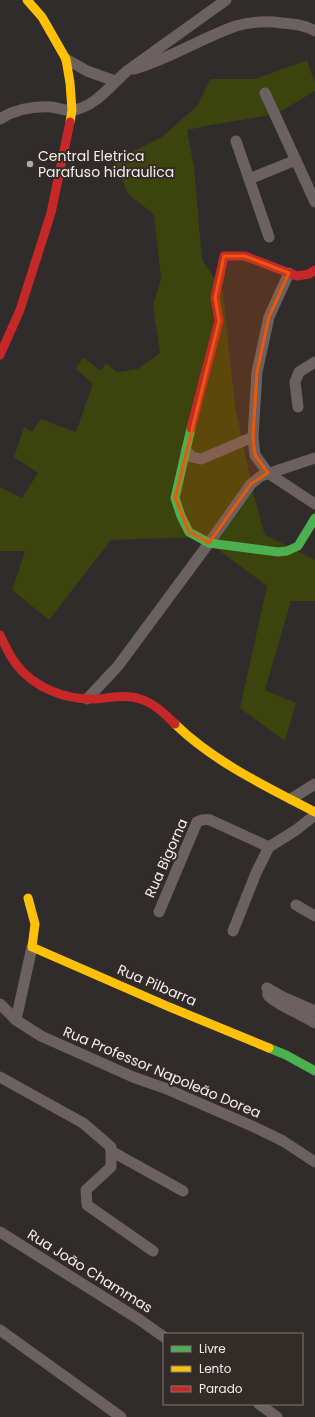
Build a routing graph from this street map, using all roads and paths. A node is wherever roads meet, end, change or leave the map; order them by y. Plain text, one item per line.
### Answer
1 (27, 0) edge
2 (226, 0) edge
3 (315, 30) edge
4 (66, 59) junction
5 (127, 71) junction
6 (115, 81) junction
7 (265, 93) dead end
8 (72, 110) junction
9 (0, 119) edge
10 (236, 141) dead end
11 (296, 160) junction
12 (249, 179) junction
13 (315, 202) edge
14 (269, 237) dead end
15 (315, 270) edge
16 (289, 273) junction
17 (0, 355) edge
18 (315, 362) edge
19 (298, 407) dead end
20 (253, 438) junction
21 (186, 451) junction
22 (315, 458) edge
23 (268, 473) junction
24 (315, 504) edge
25 (315, 518) edge
26 (210, 543) junction
27 (0, 635) edge
28 (87, 699) junction
29 (315, 784) edge
30 (291, 799) junction
31 (315, 813) edge
32 (269, 847) junction
33 (28, 898) dead end
34 (296, 905) dead end
35 (159, 912) dead end
36 (315, 916) edge
37 (232, 931) dead end
38 (32, 947) junction
39 (0, 1004) edge
40 (315, 1011) edge
41 (16, 1020) junction
42 (315, 1023) edge
43 (315, 1071) edge
44 (0, 1077) edge
45 (111, 1151) junction
46 (315, 1162) edge
47 (183, 1191) dead end
48 (0, 1232) edge
49 (153, 1251) dead end
50 (0, 1330) edge
51 (163, 1336) edge
52 (260, 1405) edge
53 (121, 1417) edge
54 (277, 1417) edge

1 - 4 street
2 - 5 street
3 - 5 street
4 - 6 street
4 - 8 street
5 - 6 street
6 - 8 street
7 - 11 street
8 - 9 street
8 - 17 street
10 - 12 street
11 - 12 street
11 - 13 street
12 - 14 street
15 - 16 street
16 - 20 street
16 - 21 street
18 - 19 street
20 - 21 street
20 - 23 street
21 - 26 street
22 - 23 street
23 - 24 street
23 - 26 street
25 - 26 street
26 - 28 street
27 - 28 street
28 - 30 street
29 - 30 street
30 - 31 street
31 - 32 street
32 - 35 street, Rua Bigorna
32 - 37 street
33 - 38 street
34 - 36 street
38 - 41 street
38 - 43 street, Rua Pilbarra
39 - 41 street, Rua Professor Napoleão Dorea
40 - 42 street
41 - 46 street, Rua Professor Napoleão Dorea
44 - 45 street
45 - 47 street
45 - 49 street
48 - 51 street, Rua João Chammas
50 - 53 street
52 - 54 street

